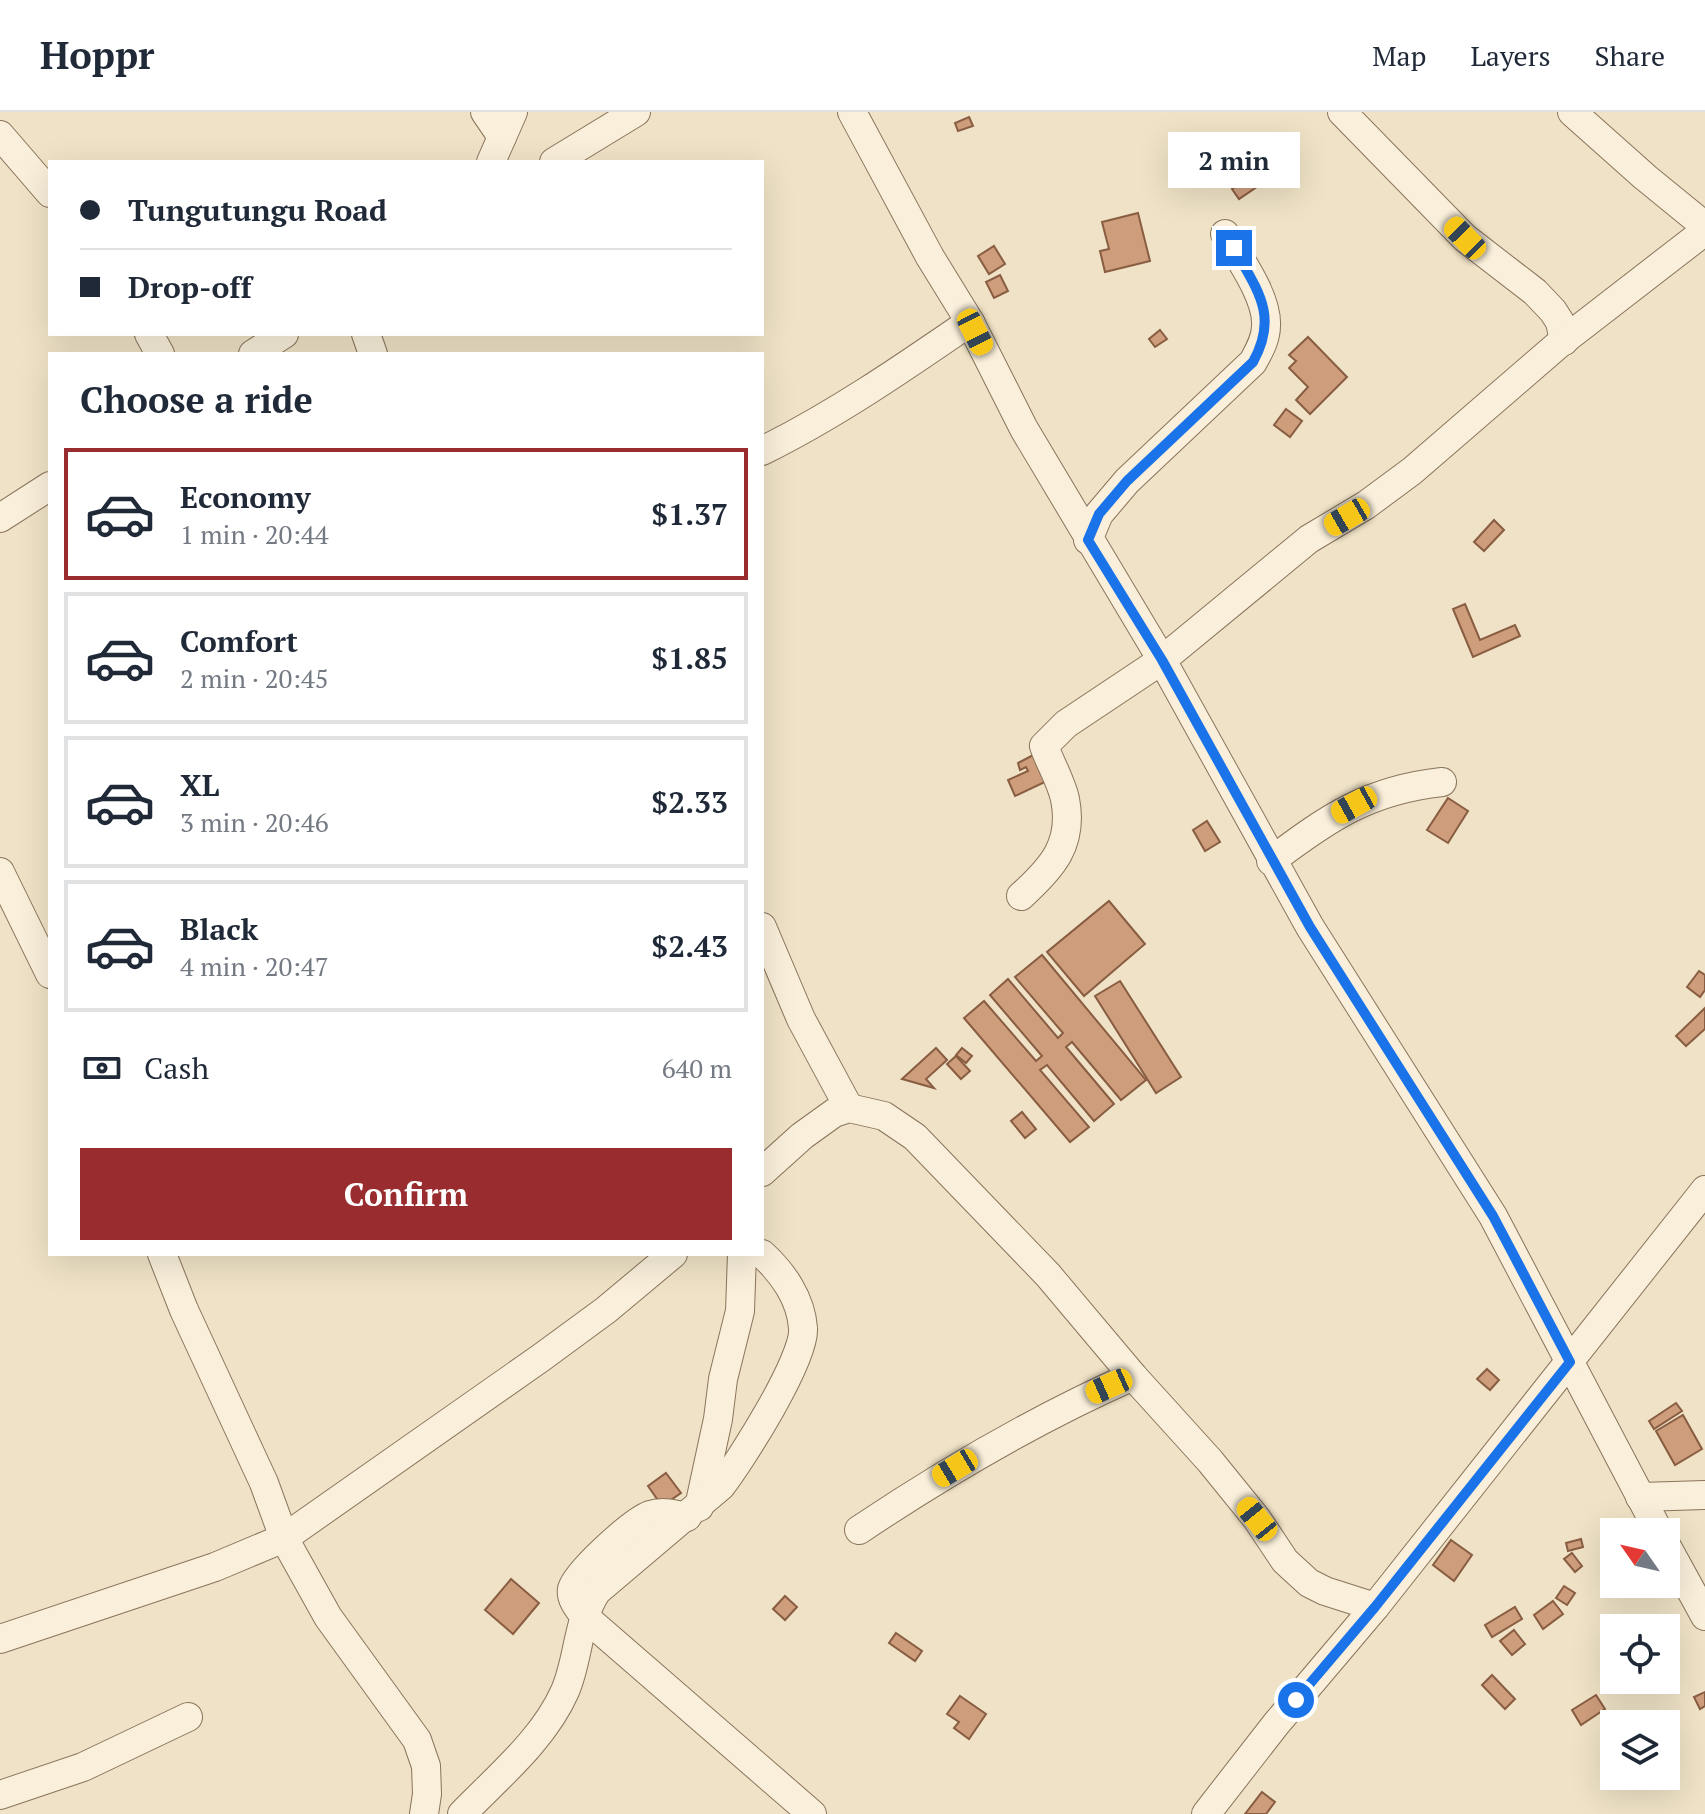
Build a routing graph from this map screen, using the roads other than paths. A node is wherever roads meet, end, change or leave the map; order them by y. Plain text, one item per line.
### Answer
1 (485, 112) edge
2 (636, 112) edge
3 (852, 112) edge
4 (1342, 112) edge
5 (1572, 112) edge
6 (0, 135) edge
7 (502, 137) edge
8 (557, 160) edge
9 (48, 191) edge
10 (1705, 229) edge
11 (1225, 234) dead end
12 (970, 322) junction
13 (281, 336) edge
14 (1564, 341) junction
15 (256, 352) edge
16 (764, 450) edge
17 (48, 487) edge
18 (0, 518) edge
19 (1088, 540) junction
20 (1162, 660) junction
21 (1442, 782) dead end
22 (1271, 861) junction
23 (0, 872) edge
24 (1021, 896) dead end
25 (764, 932) edge
26 (48, 970) edge
27 (849, 1108) junction
28 (764, 1170) edge
29 (1705, 1190) edge
30 (163, 1256) edge
31 (671, 1256) edge
32 (742, 1256) edge
33 (764, 1256) edge
34 (1570, 1362) junction
35 (1133, 1376) junction
36 (1705, 1495) edge
37 (1640, 1497) junction
38 (693, 1512) junction
39 (1651, 1518) edge
40 (859, 1530) dead end
41 (284, 1538) junction
42 (1680, 1570) edge
43 (1375, 1607) junction
44 (1705, 1616) edge
45 (585, 1617) junction
46 (0, 1639) edge
47 (188, 1717) dead end
48 (0, 1795) edge
49 (424, 1814) edge
50 (462, 1814) edge
51 (812, 1814) edge
52 (1206, 1814) edge

1 - 7 street
2 - 8 street
3 - 12 street
4 - 14 street
5 - 10 street
6 - 9 street
10 - 14 street
11 - 19 street
12 - 16 street
12 - 19 street
13 - 15 street
14 - 20 street
17 - 18 street
19 - 20 street
20 - 22 street
20 - 24 street
21 - 22 street
22 - 34 street
23 - 26 street
25 - 27 street
27 - 28 street
27 - 35 street
29 - 34 street
30 - 41 street
31 - 41 street
32 - 38 street
33 - 38 street
34 - 37 street
34 - 43 street
35 - 40 street
35 - 43 street
36 - 37 street
37 - 39 street
38 - 45 street
41 - 46 street
41 - 49 street
42 - 44 street
43 - 52 street
45 - 50 street
45 - 51 street
47 - 48 street

